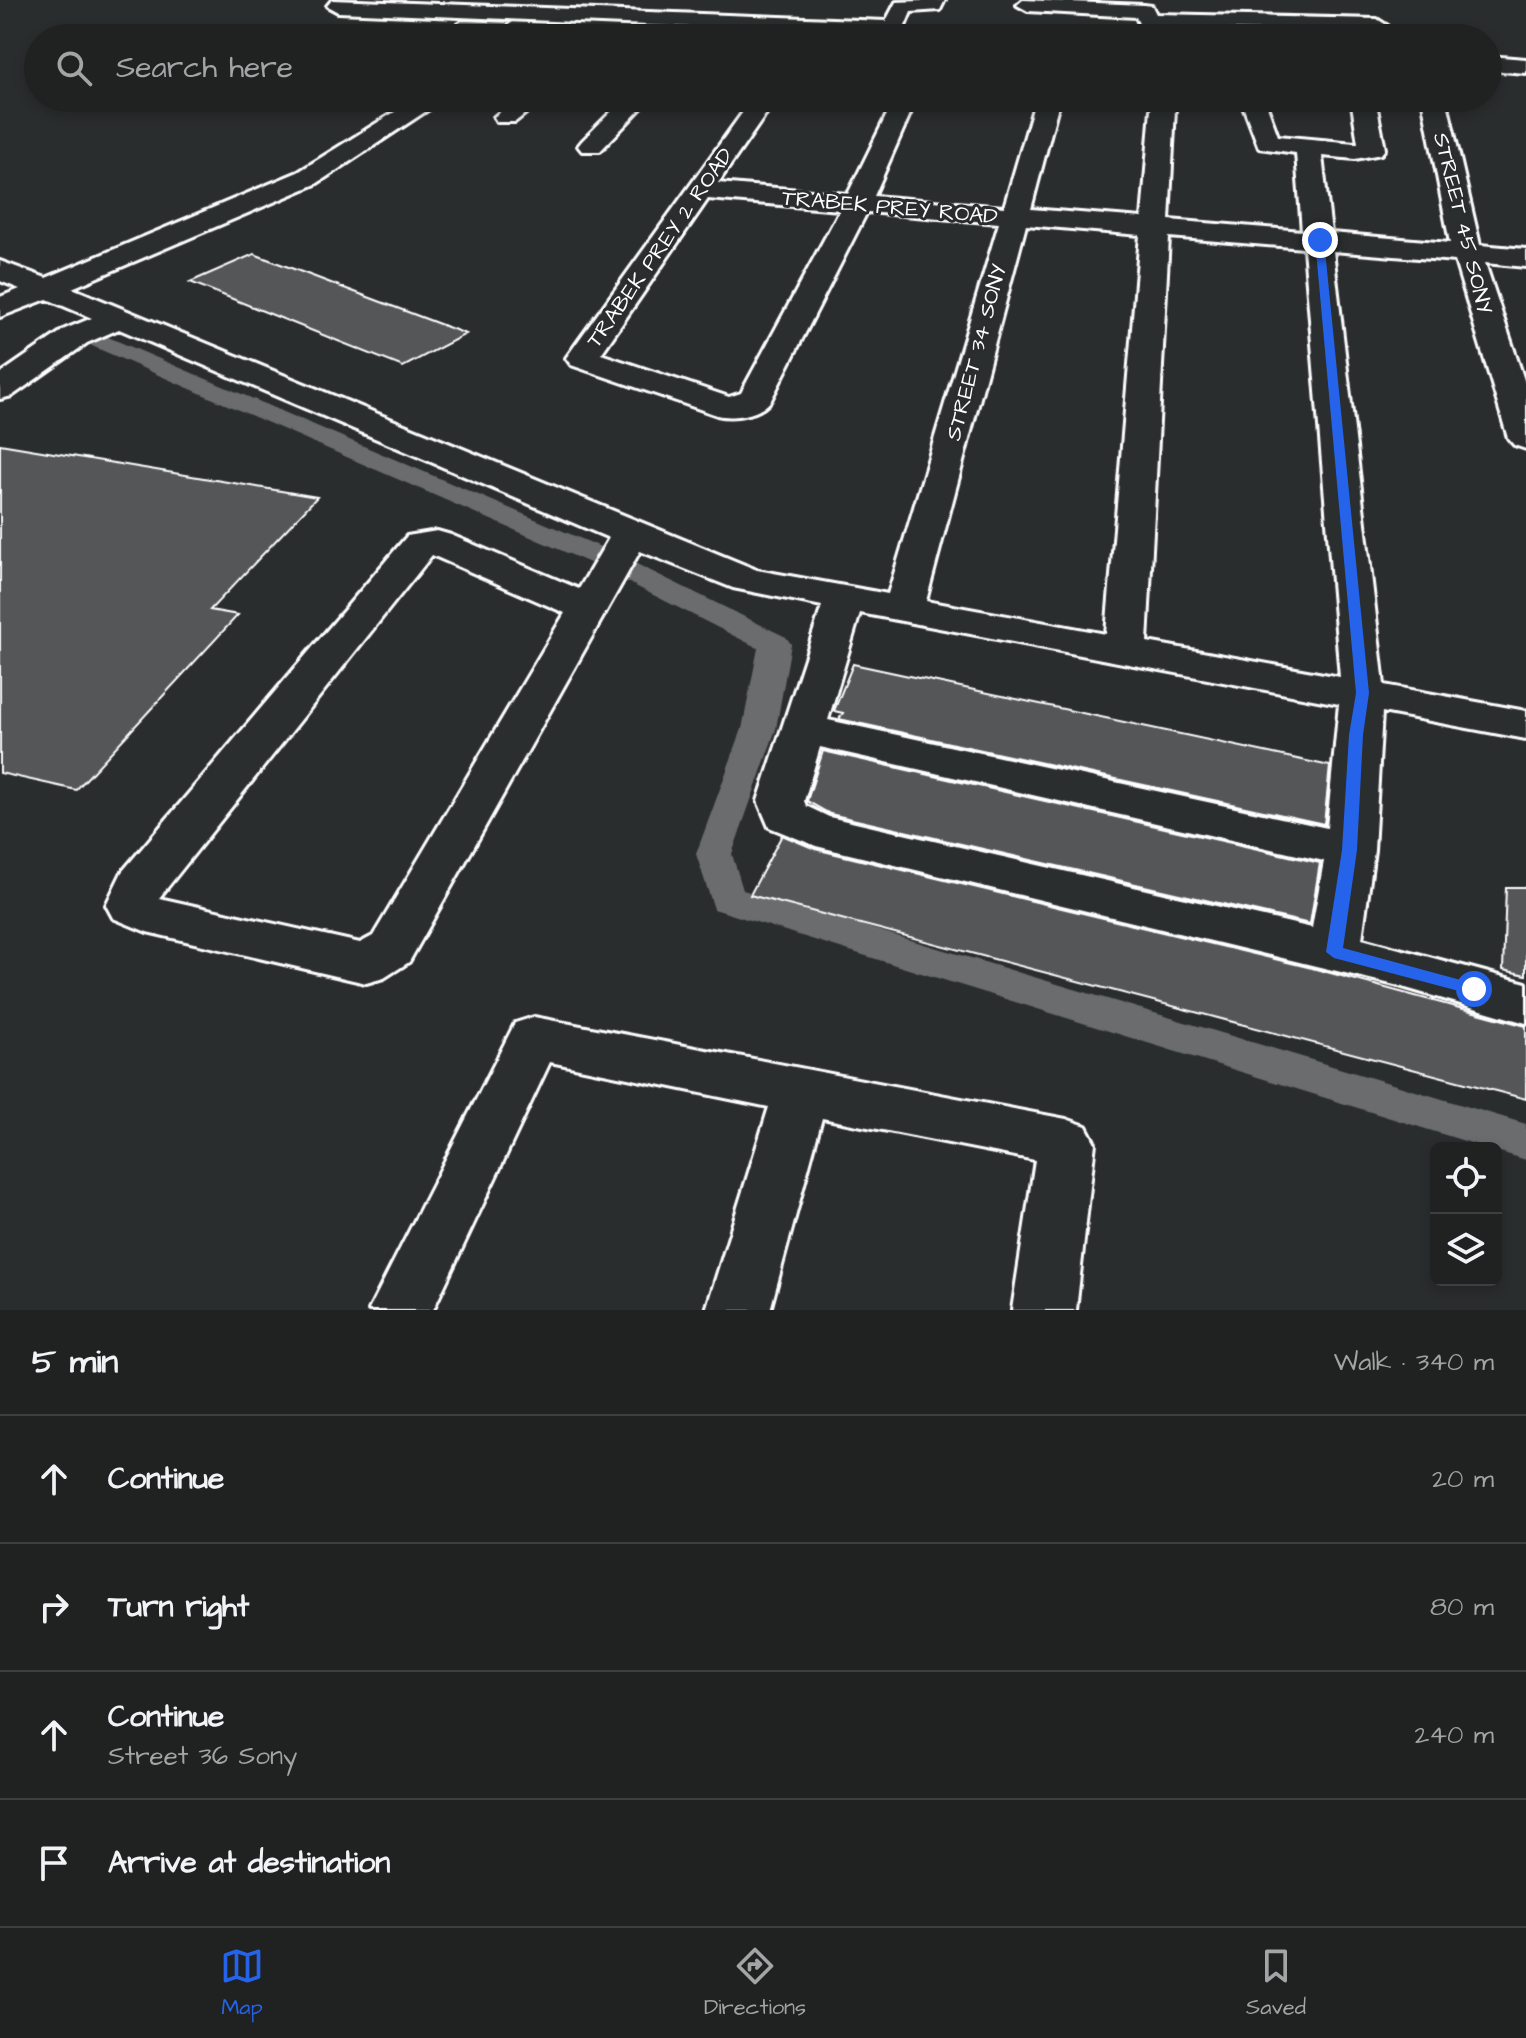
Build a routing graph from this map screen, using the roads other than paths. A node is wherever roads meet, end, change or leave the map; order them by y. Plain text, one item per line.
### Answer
1 (344, 0) edge
2 (699, 0) edge
3 (816, 0) edge
4 (935, 0) edge
5 (1376, 2) dead end
6 (1028, 10) edge
7 (554, 11) edge
8 (1149, 20) junction
9 (538, 24) edge
10 (629, 24) edge
11 (652, 24) edge
12 (697, 24) edge
13 (808, 24) edge
14 (894, 24) edge
15 (1150, 24) edge
16 (1226, 24) edge
17 (1378, 24) edge
18 (1502, 64) edge
19 (1526, 66) edge
20 (411, 112) edge
21 (513, 112) edge
22 (625, 112) edge
23 (755, 112) edge
24 (900, 112) edge
25 (1044, 112) edge
26 (1163, 112) edge
27 (1256, 112) edge
28 (1365, 112) edge
29 (1437, 112) edge
30 (506, 117) dead end
31 (591, 146) dead end
32 (1308, 148) junction
33 (702, 185) junction
34 (859, 199) junction
35 (1013, 215) junction
36 (1155, 227) junction
37 (1320, 240) junction
38 (1467, 253) junction
39 (1526, 258) edge
40 (0, 270) edge
41 (46, 288) junction
42 (0, 310) edge
43 (121, 317) junction
44 (76, 336) junction
45 (0, 389) edge
46 (1526, 438) edge
47 (626, 540) junction
48 (844, 599) junction
49 (590, 601) junction
50 (904, 608) junction
51 (1126, 648) junction
52 (1363, 693) junction
53 (1526, 725) edge
54 (801, 728) junction
55 (1350, 850) junction
56 (1334, 952) junction
57 (1526, 1003) edge
58 (802, 1090) junction
59 (401, 1310) edge
60 (738, 1310) edge
61 (1044, 1310) edge

1 - 7 street
2 - 12 street
3 - 13 street
4 - 14 street
5 - 17 street
6 - 8 street
7 - 9 street
7 - 10 street
7 - 11 street
8 - 15 street
8 - 16 street
18 - 19 street
20 - 41 street
21 - 30 street
22 - 31 street
23 - 33 street, TRABEK PREY 2 ROAD
24 - 34 street
25 - 35 street, STREET 34 SONY
26 - 36 street
27 - 32 street
28 - 32 street
29 - 38 street, STREET 45 SONY
32 - 37 street
33 - 34 street, TRABEK PREY ROAD
33 - 34 street, TRABEK PREY 2 ROAD
34 - 35 street, TRABEK PREY ROAD
35 - 36 street, TRABEK PREY ROAD
35 - 50 street, STREET 34 SONY
36 - 37 street, TRABEK PREY ROAD
36 - 51 street
37 - 38 street, TRABEK PREY ROAD
37 - 52 street
38 - 39 street, TRABEK PREY ROAD
38 - 46 street, STREET 45 SONY
40 - 41 street
41 - 42 street
41 - 43 street
42 - 44 street
43 - 44 street
43 - 47 street
44 - 45 street
47 - 48 street
47 - 49 street
48 - 50 street
48 - 54 street
49 - 49 street
50 - 51 street
51 - 52 street
52 - 53 street
52 - 55 street
54 - 55 street
54 - 56 street
55 - 56 street
56 - 57 street
58 - 59 street
58 - 60 street
58 - 61 street

